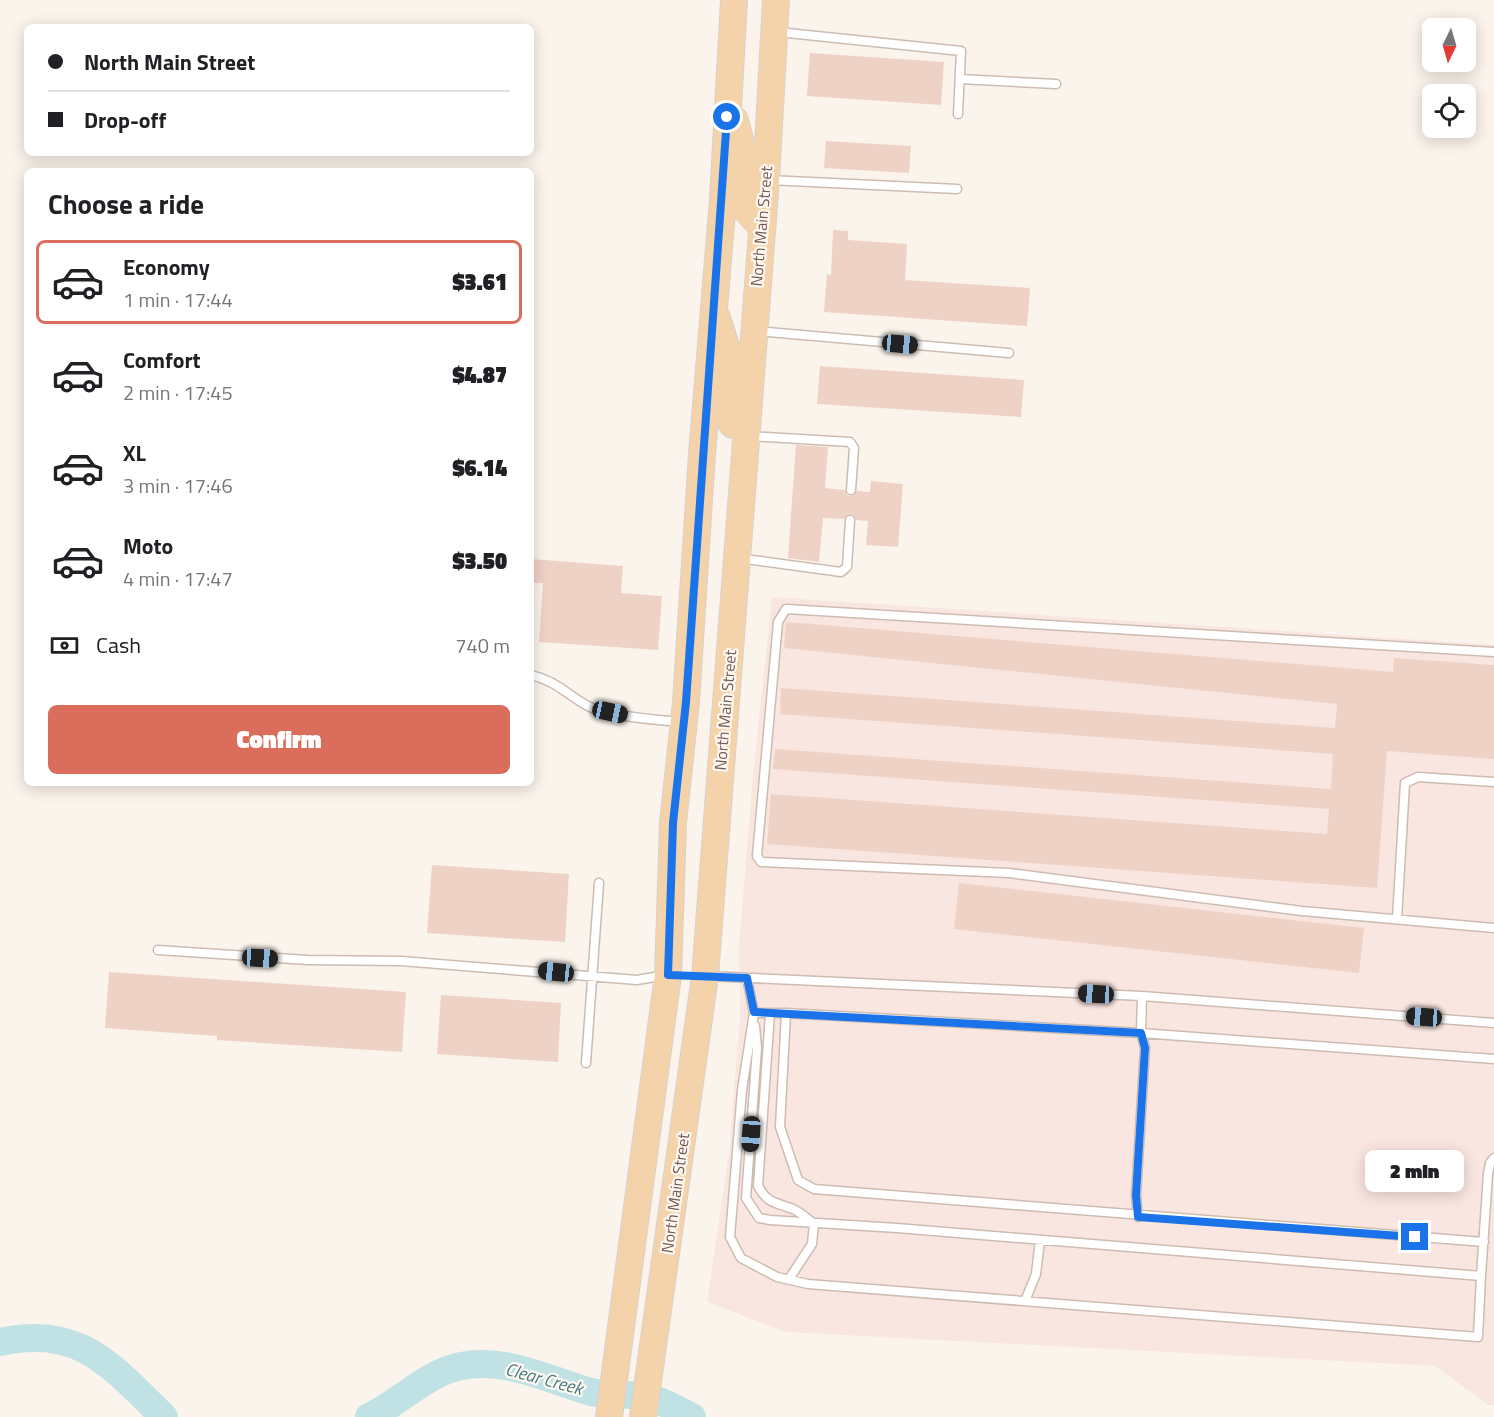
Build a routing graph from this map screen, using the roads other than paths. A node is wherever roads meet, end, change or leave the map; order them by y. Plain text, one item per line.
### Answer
1 (734, 0) edge
2 (776, 0) edge
3 (774, 32) junction
4 (960, 79) junction
5 (1056, 84) dead end
6 (729, 97) junction
7 (958, 114) dead end
8 (766, 180) junction
9 (957, 189) dead end
10 (761, 226) junction
11 (720, 228) junction
12 (714, 309) junction
13 (753, 331) junction
14 (1009, 352) dead end
15 (745, 435) junction
16 (851, 490) dead end
17 (849, 520) dead end
18 (737, 558) junction
19 (1494, 652) edge
20 (534, 676) edge
21 (684, 723) junction
22 (724, 727) junction
23 (1494, 782) edge
24 (599, 883) dead end
25 (1397, 920) junction
26 (1494, 928) edge
27 (158, 950) dead end
28 (592, 975) junction
29 (668, 975) junction
30 (705, 975) junction
31 (747, 978) junction
32 (1142, 996) junction
33 (754, 1012) junction
34 (770, 1013) junction
35 (786, 1013) junction
36 (1494, 1023) edge
37 (1141, 1033) junction
38 (1494, 1059) edge
39 (586, 1063) dead end
40 (1494, 1158) edge
41 (1138, 1217) junction
42 (814, 1223) junction
43 (1041, 1240) junction
44 (1484, 1242) junction
45 (1481, 1276) junction
46 (789, 1279) junction
47 (1025, 1301) junction
48 (609, 1417) edge
49 (643, 1417) edge

1 - 6 main road
2 - 3 main road, North Main Street
3 - 4 lane
3 - 8 main road, North Main Street
4 - 5 lane
4 - 7 lane
6 - 10 main road
6 - 11 main road
8 - 9 lane
8 - 10 main road, North Main Street
10 - 13 main road, North Main Street
11 - 12 main road
11 - 13 main road
12 - 15 main road
12 - 21 main road
13 - 14 lane
13 - 15 main road, North Main Street
15 - 16 lane
15 - 18 main road, North Main Street
17 - 18 lane
18 - 22 main road, North Main Street
19 - 25 lane
20 - 21 lane
21 - 22 main road
21 - 29 main road
22 - 30 main road, North Main Street
23 - 25 lane
24 - 28 lane
25 - 26 lane
27 - 28 lane
28 - 29 lane
28 - 39 lane
29 - 30 main road
29 - 48 main road
30 - 31 lane
30 - 49 main road, North Main Street
31 - 32 lane
31 - 33 lane
32 - 36 lane
32 - 37 lane
33 - 34 lane
33 - 42 lane
33 - 46 lane
34 - 35 lane
34 - 42 lane
35 - 37 lane
35 - 41 lane
37 - 38 lane
37 - 41 lane
40 - 44 lane
41 - 44 lane
42 - 43 lane
42 - 46 lane
43 - 45 lane
43 - 47 lane
44 - 45 lane
45 - 47 lane
46 - 47 lane

